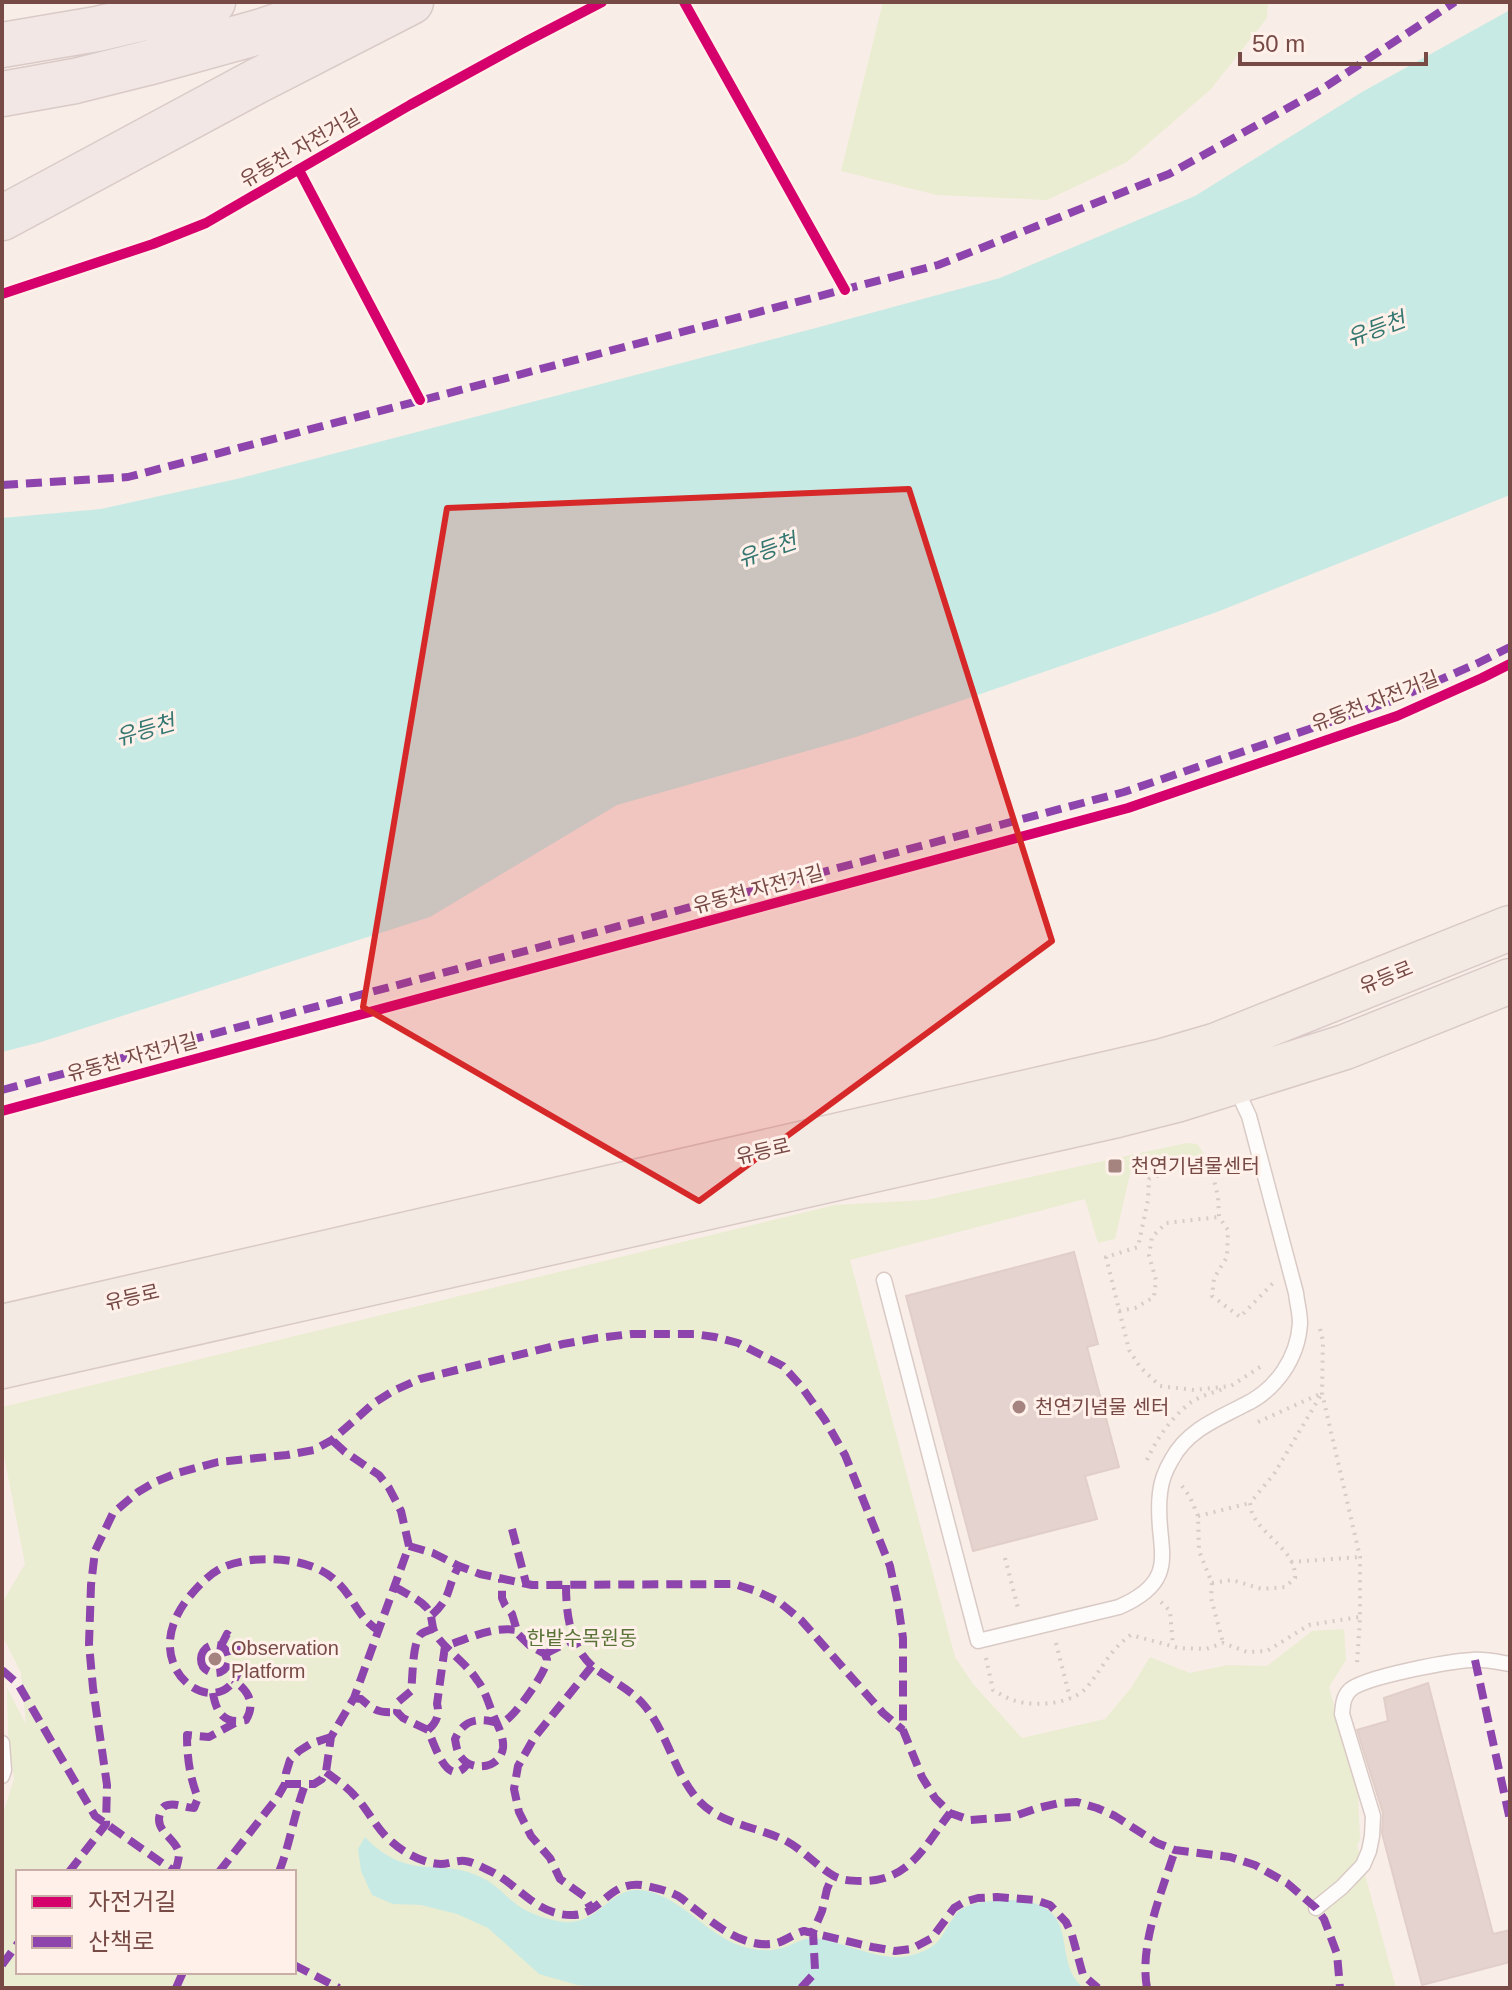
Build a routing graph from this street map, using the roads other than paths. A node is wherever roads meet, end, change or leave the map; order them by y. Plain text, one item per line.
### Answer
1 (213, 2) edge
2 (347, 2) edge
3 (411, 2) edge
4 (2, 45) edge
5 (2, 94) edge
6 (3, 218) edge
7 (1510, 928) edge
8 (1510, 981) edge
9 (1230, 1062) junction
10 (884, 1280) dead end
11 (2, 1327) edge
12 (2, 1366) edge
13 (1510, 1664) edge
14 (2, 1743) edge
15 (2, 1776) edge
16 (1316, 1908) dead end

1 - 4 highway
2 - 5 highway
3 - 6 highway
7 - 9 main road, 유등로
8 - 9 main road, 유등로
9 - 10 lane
9 - 11 main road, 유등로
9 - 12 main road, 유등로
13 - 16 lane
14 - 15 lane

